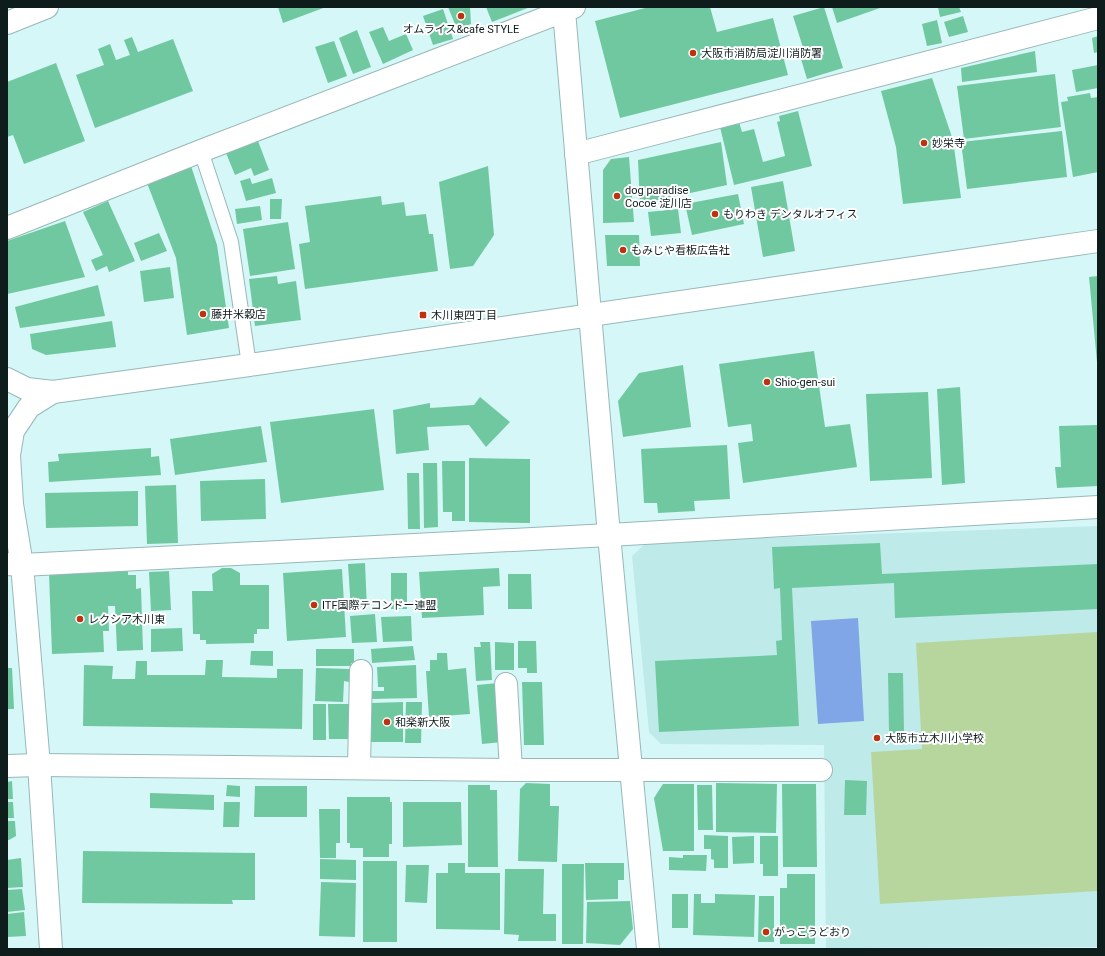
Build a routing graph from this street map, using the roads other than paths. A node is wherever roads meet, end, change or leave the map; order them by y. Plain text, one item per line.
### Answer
1 (47, 7) edge
2 (567, 8) edge
3 (1098, 18) edge
4 (7, 23) edge
5 (201, 151) junction
6 (576, 154) junction
7 (7, 228) edge
8 (1098, 241) edge
9 (590, 315) junction
10 (249, 365) junction
11 (7, 378) edge
12 (53, 392) junction
13 (8, 452) edge
14 (1098, 507) edge
15 (10, 509) edge
16 (609, 535) junction
17 (15, 564) edge
18 (361, 671) dead end
19 (506, 684) dead end
20 (39, 765) junction
21 (7, 766) edge
22 (359, 768) junction
23 (511, 770) junction
24 (631, 770) junction
25 (821, 770) dead end
26 (51, 949) edge
27 (648, 949) edge

1 - 4 street
2 - 5 street
2 - 6 street
3 - 6 street
5 - 7 street
5 - 10 lane
6 - 9 street
8 - 9 street
9 - 10 street
9 - 16 street
10 - 12 street
11 - 12 street
12 - 13 street
13 - 15 street
14 - 16 street
15 - 17 street
16 - 17 street
16 - 24 street
17 - 20 street
18 - 22 street
19 - 23 street
20 - 21 street
20 - 22 street
20 - 26 street
22 - 23 street
23 - 24 street
24 - 25 street
24 - 27 street

